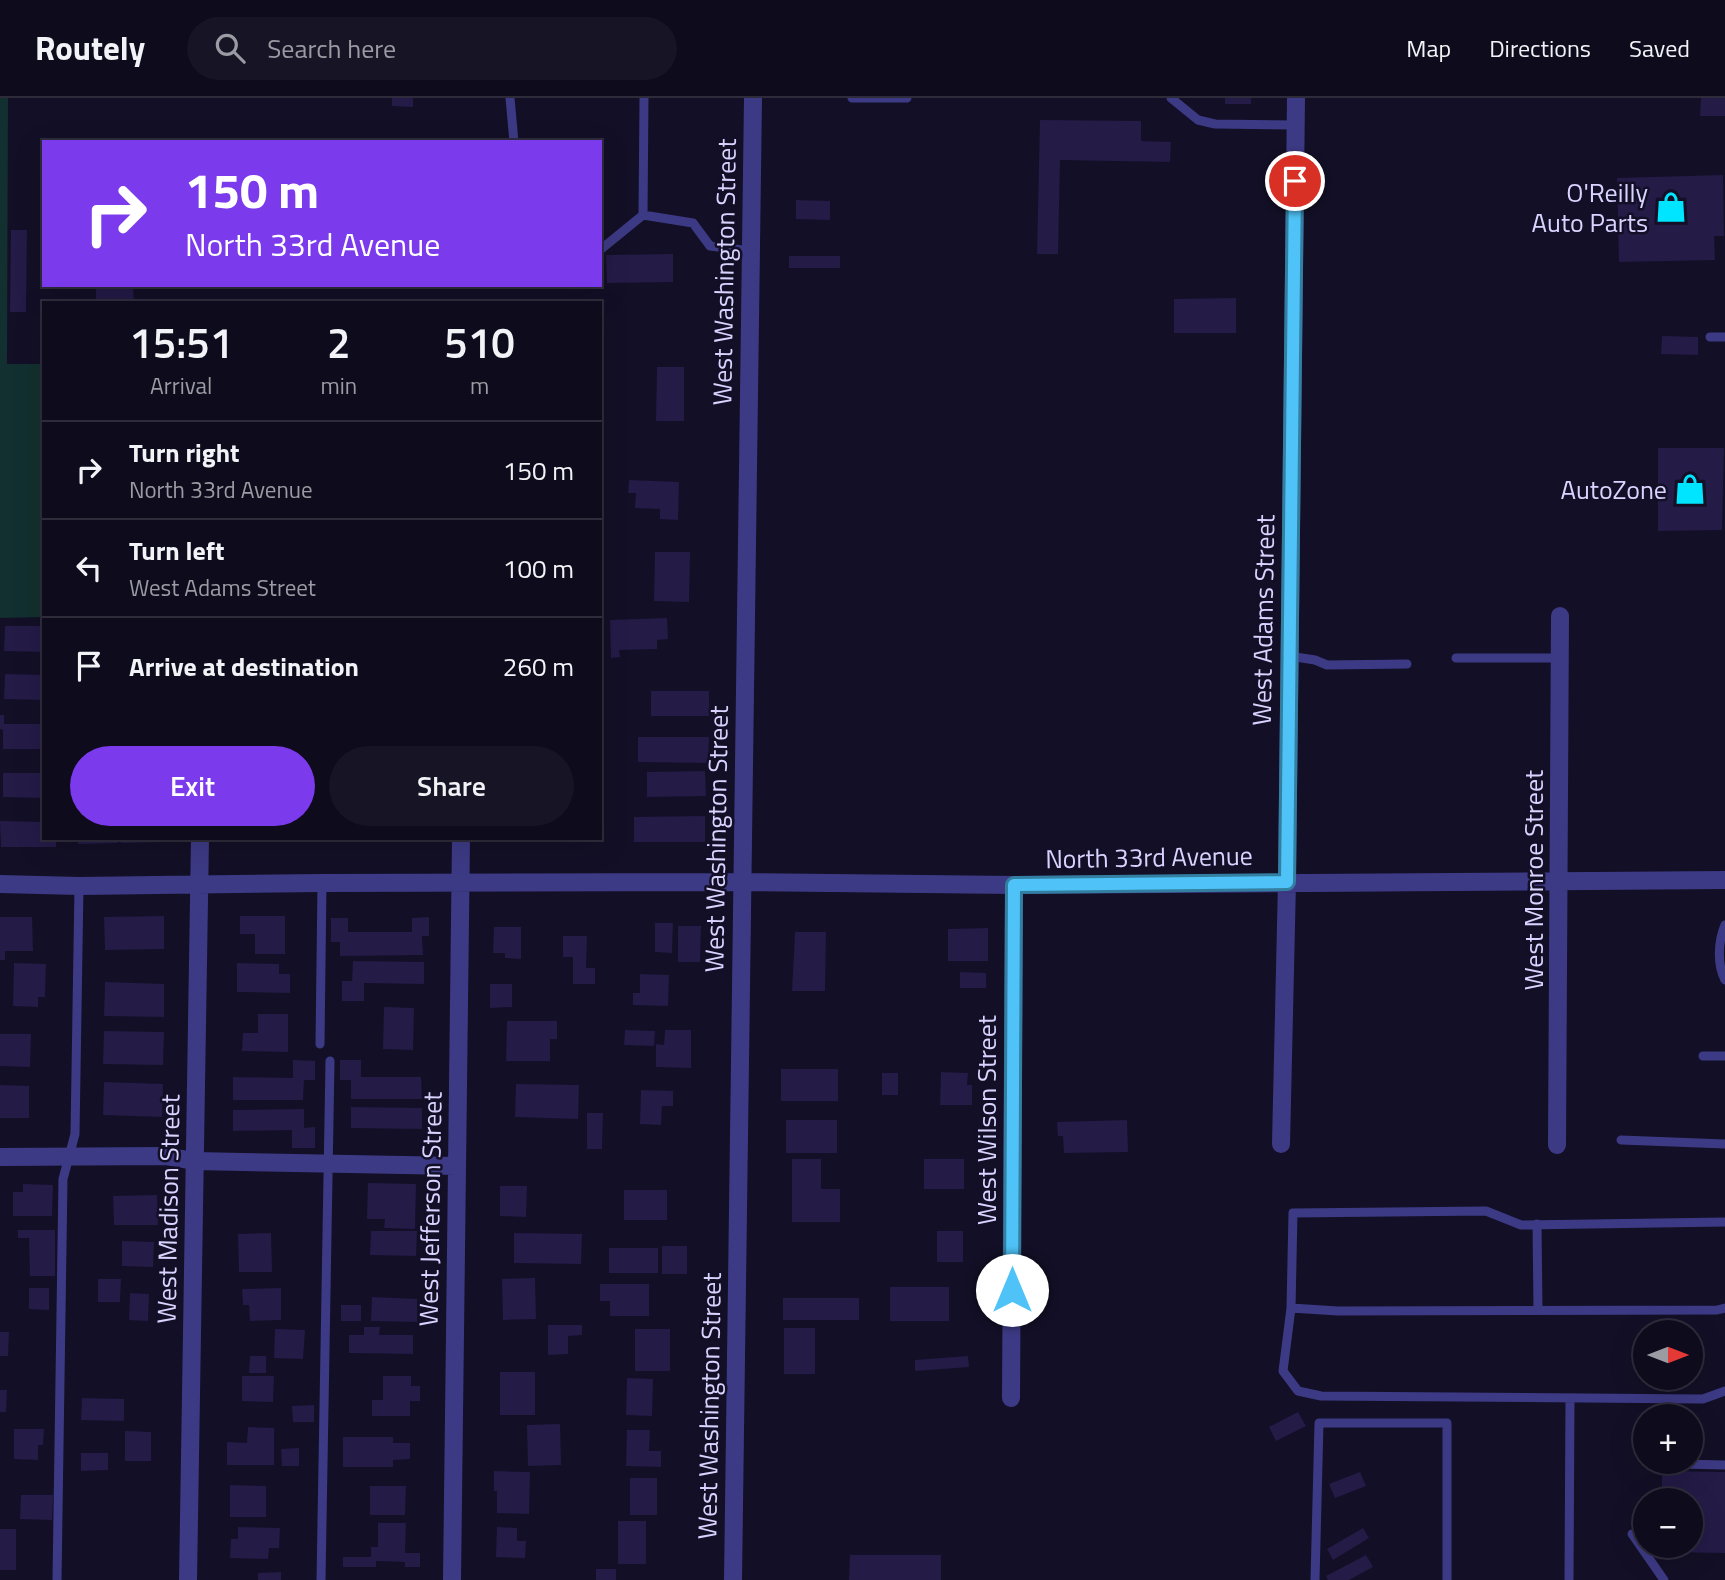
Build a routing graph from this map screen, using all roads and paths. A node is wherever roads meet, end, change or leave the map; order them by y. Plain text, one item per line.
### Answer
1 (510, 98) edge
2 (644, 98) edge
3 (753, 98) edge
4 (852, 98) edge
5 (907, 98) edge
6 (1171, 98) edge
7 (1296, 98) edge
8 (1296, 125) junction
9 (514, 140) edge
10 (643, 215) junction
11 (602, 248) edge
12 (751, 251) junction
13 (1710, 337) dead end
14 (1725, 337) edge
15 (1560, 615) dead end
16 (1289, 656) junction
17 (1456, 658) dead end
18 (1560, 658) junction
19 (1407, 664) dead end
20 (201, 840) edge
21 (461, 840) edge
22 (1559, 880) junction
23 (1725, 880) edge
24 (461, 882) junction
25 (741, 882) junction
26 (1287, 882) junction
27 (322, 883) junction
28 (0, 884) edge
29 (1014, 885) junction
30 (79, 886) junction
31 (200, 886) junction
32 (1725, 925) edge
33 (1725, 980) edge
34 (320, 1044) dead end
35 (1703, 1056) dead end
36 (1725, 1056) edge
37 (330, 1060) dead end
38 (1621, 1140) dead end
39 (1281, 1143) dead end
40 (1725, 1144) edge
41 (1557, 1145) dead end
42 (69, 1156) junction
43 (0, 1157) edge
44 (194, 1161) junction
45 (328, 1163) junction
46 (457, 1166) junction
47 (1725, 1222) edge
48 (1537, 1224) junction
49 (1291, 1308) junction
50 (1725, 1308) edge
51 (1538, 1310) junction
52 (1725, 1391) edge
53 (1011, 1398) dead end
54 (1570, 1398) junction
55 (1703, 1464) edge
56 (1725, 1465) edge
57 (1632, 1534) dead end
58 (57, 1580) edge
59 (188, 1580) edge
60 (321, 1580) edge
61 (452, 1580) edge
62 (733, 1580) edge
63 (1315, 1580) edge
64 (1447, 1580) edge
65 (1569, 1580) edge
66 (1664, 1580) edge

1 - 9 lane
2 - 10 lane
3 - 12 street, West Washington Street
4 - 5 lane
6 - 8 lane
7 - 8 street, West Adams Street
8 - 16 street, West Adams Street
10 - 11 lane
10 - 12 lane
12 - 25 street, West Washington Street
13 - 14 lane
15 - 18 street, West Monroe Street
16 - 19 lane
16 - 26 street, West Adams Street
17 - 18 lane
18 - 22 street, West Monroe Street
20 - 31 street, West Madison Street
21 - 24 street, West Jefferson Street
22 - 23 street, North 33rd Avenue
22 - 26 street, North 33rd Avenue
22 - 41 street, West Monroe Street
24 - 25 street, North 33rd Avenue
24 - 27 street, North 33rd Avenue
24 - 46 street, West Jefferson Street
25 - 29 street, North 33rd Avenue
25 - 62 street, West Washington Street
26 - 29 street, North 33rd Avenue
26 - 39 street, West Adams Street
27 - 31 street, North 33rd Avenue
27 - 34 lane
28 - 30 street, North 33rd Avenue
29 - 53 street, West Wilson Street
30 - 31 street, North 33rd Avenue
30 - 42 lane
31 - 44 street, West Madison Street
32 - 33 lane
35 - 36 lane
37 - 45 lane
38 - 40 lane
42 - 43 street
42 - 44 street
42 - 58 lane
44 - 45 street
44 - 59 street, West Madison Street
45 - 46 street
45 - 60 lane
46 - 61 street, West Jefferson Street
47 - 48 lane
48 - 49 lane
48 - 51 lane
49 - 51 lane
49 - 54 lane
50 - 51 lane
52 - 54 lane
54 - 65 lane
55 - 56 lane
57 - 66 lane
63 - 64 lane

